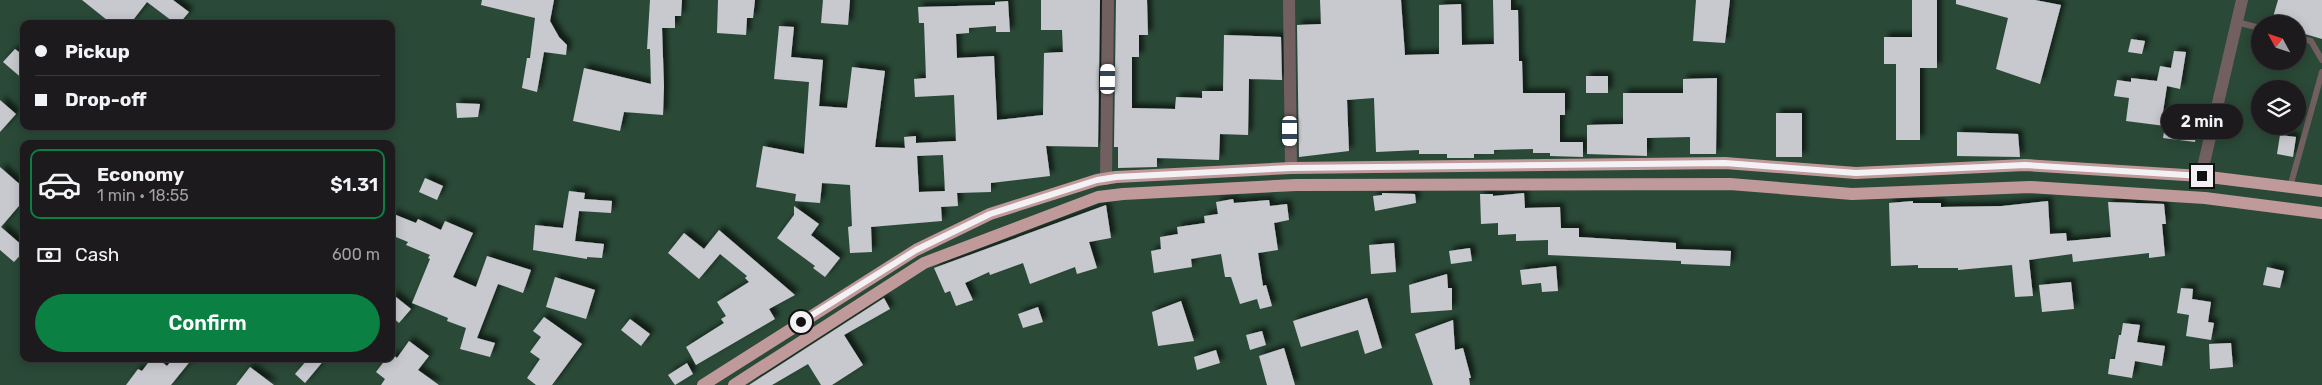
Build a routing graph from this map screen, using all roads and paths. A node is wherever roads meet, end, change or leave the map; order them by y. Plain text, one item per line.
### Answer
1 (1108, 0) edge
2 (1289, 0) edge
3 (2242, 0) edge
4 (2236, 22) junction
5 (2251, 26) edge
6 (2306, 40) edge
7 (2322, 60) edge
8 (2322, 72) edge
9 (1291, 168) junction
10 (2202, 176) junction
11 (1106, 178) junction
12 (2290, 187) junction
13 (2322, 191) edge
14 (2322, 213) edge
15 (703, 385) edge
16 (734, 385) edge

1 - 11 street
2 - 9 street
3 - 4 street
4 - 5 lane
4 - 10 street
6 - 7 lane
8 - 12 lane
9 - 10 main road
9 - 11 main road
10 - 12 main road
11 - 15 main road
12 - 13 main road
14 - 16 main road

